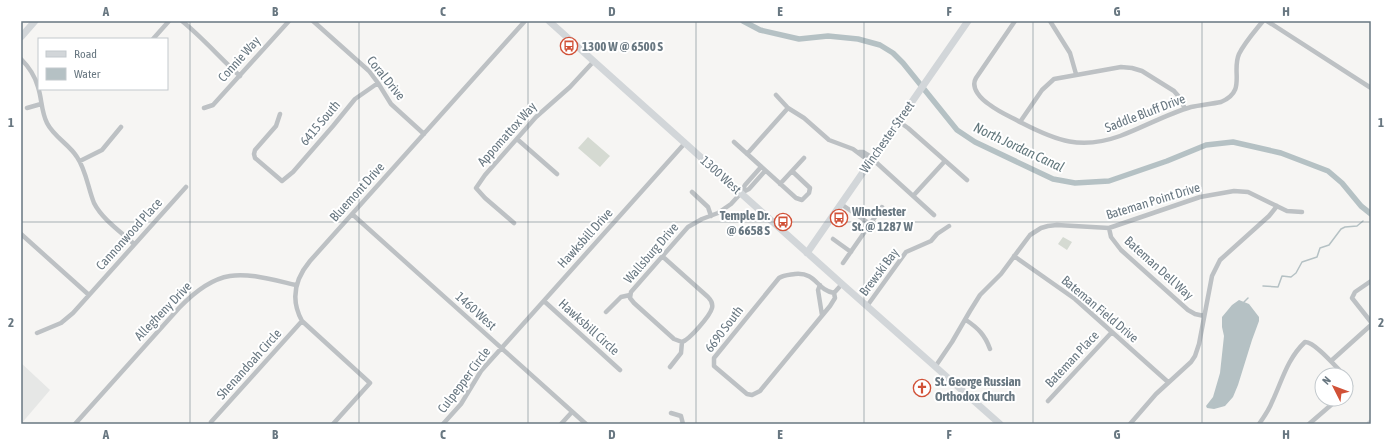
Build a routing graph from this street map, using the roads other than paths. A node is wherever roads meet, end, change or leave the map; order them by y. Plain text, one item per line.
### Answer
1 (35, 21) edge
2 (169, 21) edge
3 (182, 21) edge
4 (289, 21) edge
5 (313, 21) edge
6 (525, 21) edge
7 (549, 21) edge
8 (968, 21) edge
9 (1015, 21) edge
10 (1050, 21) edge
11 (1263, 21) edge
12 (1267, 21) edge
13 (21, 37) edge
14 (154, 38) edge
15 (21, 59) edge
16 (594, 61) junction
17 (1076, 74) junction
18 (240, 76) junction
19 (378, 83) junction
20 (38, 86) edge
21 (1371, 88) edge
22 (39, 90) edge
23 (776, 95) dead end
24 (41, 104) junction
25 (27, 108) dead end
26 (204, 108) dead end
27 (788, 108) junction
28 (1185, 109) junction
29 (280, 114) dead end
30 (898, 121) junction
31 (1020, 122) junction
32 (122, 127) dead end
33 (424, 134) junction
34 (517, 139) junction
35 (734, 142) dead end
36 (685, 143) junction
37 (747, 154) junction
38 (804, 158) dead end
39 (871, 159) junction
40 (945, 160) junction
41 (80, 161) junction
42 (763, 169) junction
43 (792, 171) junction
44 (557, 174) dead end
45 (967, 180) dead end
46 (780, 184) junction
47 (186, 187) dead end
48 (692, 192) dead end
49 (741, 193) junction
50 (913, 196) junction
51 (841, 204) junction
52 (1277, 206) junction
53 (882, 207) dead end
54 (1302, 212) dead end
55 (352, 214) junction
56 (934, 215) dead end
57 (711, 216) junction
58 (514, 223) dead end
59 (870, 224) junction
60 (949, 226) dead end
61 (1109, 228) junction
62 (21, 234) edge
63 (833, 239) dead end
64 (134, 244) junction
65 (851, 252) junction
66 (807, 253) junction
67 (662, 256) junction
68 (1014, 256) junction
69 (843, 263) dead end
70 (1371, 281) edge
71 (842, 284) junction
72 (296, 285) junction
73 (820, 285) junction
74 (834, 293) junction
75 (89, 295) junction
76 (630, 295) junction
77 (544, 301) junction
78 (867, 306) junction
79 (606, 312) dead end
80 (822, 315) junction
81 (1204, 316) junction
82 (966, 320) junction
83 (302, 321) junction
84 (1371, 322) edge
85 (1371, 326) edge
86 (1112, 332) junction
87 (37, 333) dead end
88 (682, 342) junction
89 (502, 348) junction
90 (990, 349) dead end
91 (1331, 361) junction
92 (670, 367) dead end
93 (935, 367) junction
94 (1337, 367) edge
95 (620, 370) dead end
96 (1168, 382) junction
97 (1048, 401) dead end
98 (1329, 407) edge
99 (572, 412) junction
100 (671, 413) dead end
101 (211, 422) dead end
102 (75, 424) edge
103 (333, 424) edge
104 (443, 424) edge
105 (561, 424) edge
106 (586, 424) edge
107 (683, 424) edge
108 (1000, 424) edge
109 (1130, 424) edge
110 (1259, 424) edge
111 (1310, 424) edge

1 - 13 main road
2 - 14 street
3 - 18 street
4 - 18 street, Connie Way
5 - 19 street, Coral Drive
6 - 33 street, Bluemont Drive
7 - 16 main road, 1300 West
8 - 30 main road, Winchester Street
9 - 31 street, Saddle Bluff Drive
10 - 17 street
11 - 28 street, Saddle Bluff Drive
12 - 21 street
15 - 20 street
16 - 34 street, Appomattox Way
16 - 36 main road, 1300 West
17 - 28 street
17 - 31 street
18 - 26 street, Connie Way
19 - 29 street, 6415 South
19 - 33 street, Coral Drive
22 - 24 street
23 - 27 street
24 - 25 street
24 - 41 street
27 - 37 street
27 - 39 street
28 - 31 street, Saddle Bluff Drive
30 - 39 main road, Winchester Street
30 - 40 street
32 - 41 street
33 - 55 street, Bluemont Drive
34 - 44 street
34 - 58 street, Appomattox Way
35 - 37 street
36 - 49 main road, 1300 West
36 - 77 street, Hawksbill Drive
37 - 42 street
38 - 43 street
39 - 50 street
39 - 51 main road, Winchester Street
40 - 45 street
40 - 50 street
41 - 64 street
42 - 46 street
42 - 49 street, Wallsburg Drive
43 - 46 street
43 - 46 street
47 - 64 street, Cannonwood Place
48 - 57 street
49 - 57 street, Wallsburg Drive
49 - 66 main road, 1300 West
50 - 56 street
51 - 59 street
51 - 66 main road, Winchester Street
52 - 54 street, Bateman Point Drive
52 - 61 street, Bateman Point Drive
52 - 81 street
53 - 59 street
55 - 72 street, Bluemont Drive
55 - 89 street, 1460 West
57 - 67 street, Wallsburg Drive
59 - 65 street
60 - 78 street, Brewski Bay
61 - 68 street, Bateman Point Drive
61 - 81 street, Bateman Dell Way
62 - 75 street
63 - 65 street
64 - 75 street, Cannonwood Place
65 - 69 street
66 - 71 main road, 1300 West
67 - 76 street, Wallsburg Drive
67 - 88 street
68 - 82 street, Bateman Point Drive
68 - 86 street, Bateman Field Drive
70 - 84 street
71 - 74 street, 6690 South
71 - 78 main road, 1300 West
72 - 83 street, Bluemont Drive
72 - 102 street, Allegheny Drive
73 - 74 street, 6690 South
73 - 80 street
73 - 80 street, 6690 South
74 - 80 street, 6690 South
75 - 87 street, Cannonwood Place
76 - 79 street, Wallsburg Drive
76 - 88 street, Wallsburg Drive
77 - 89 street, Hawksbill Drive
77 - 95 street, Hawksbill Circle
78 - 93 main road, 1300 West
81 - 96 street
82 - 90 street
82 - 93 street, Bateman Point Drive
83 - 101 street, Shenandoah Circle
83 - 103 street, Bluemont Drive
85 - 91 street
86 - 96 street, Bateman Field Drive
86 - 97 street, Bateman Place
88 - 92 street
89 - 99 street, 1460 West
89 - 104 street, Culpepper Circle
91 - 94 street
91 - 110 street
93 - 108 main road, 1300 West
96 - 109 street
98 - 111 street
99 - 105 street
99 - 106 street, 1460 West
100 - 107 street

